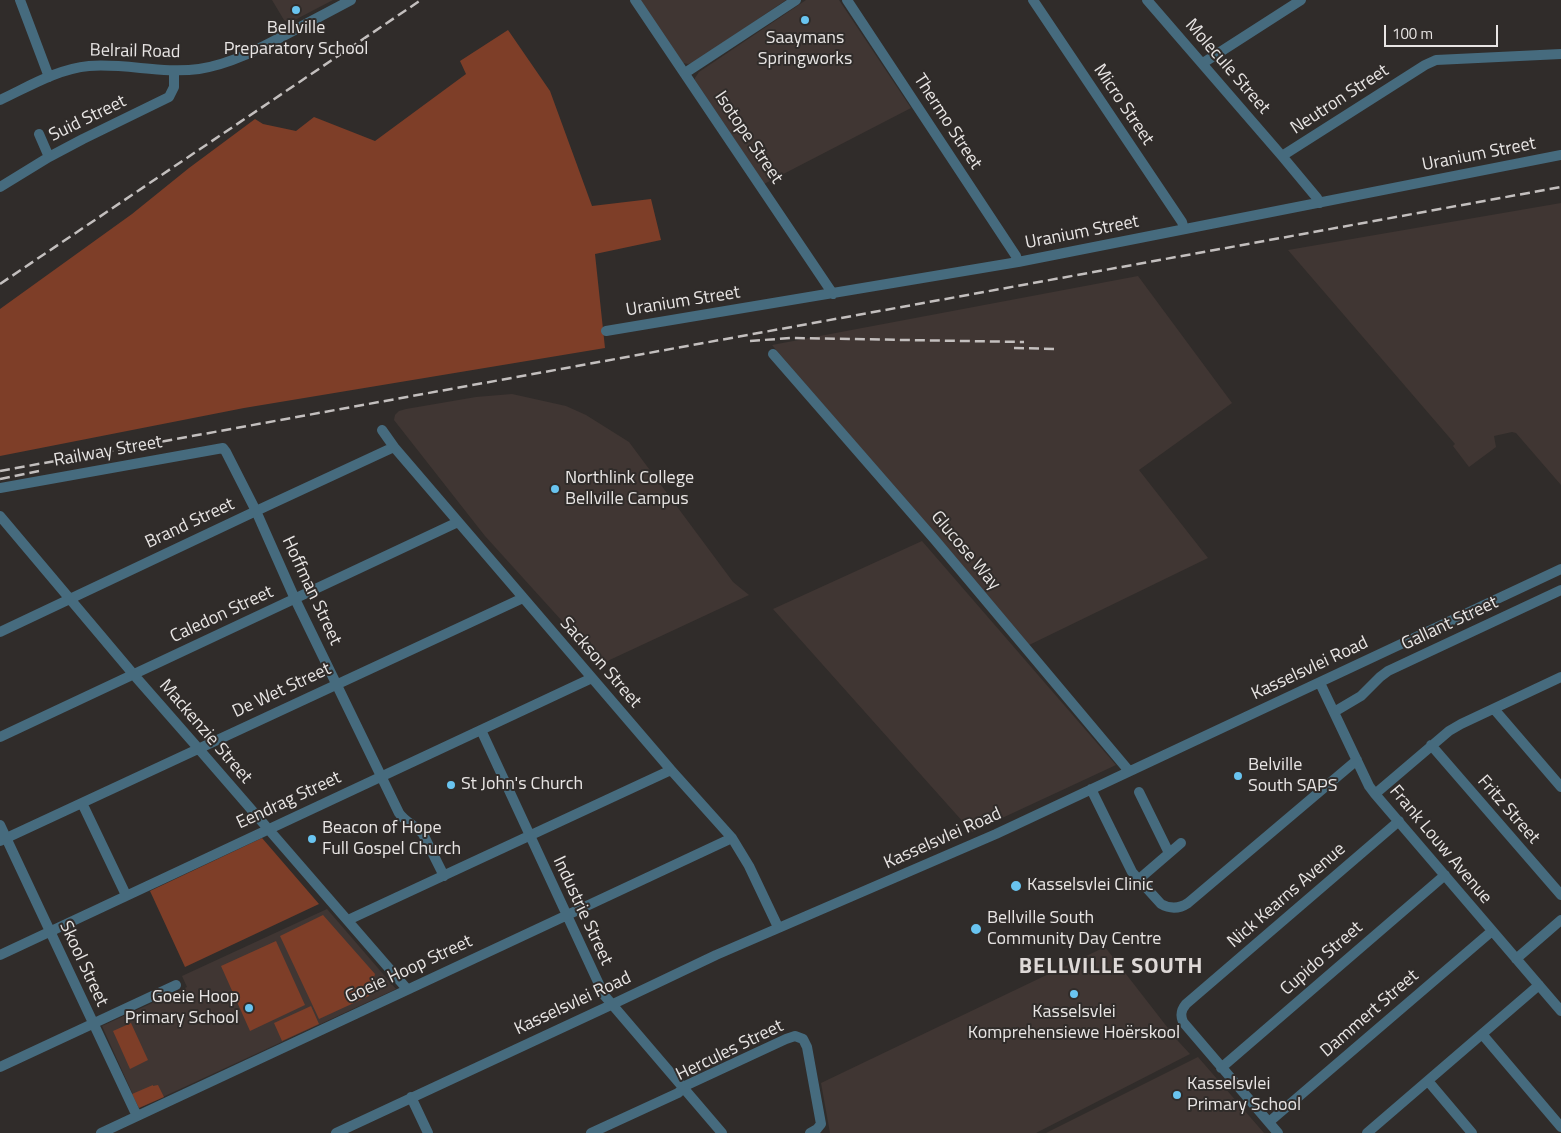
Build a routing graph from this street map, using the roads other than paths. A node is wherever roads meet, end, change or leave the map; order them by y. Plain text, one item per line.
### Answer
1 (20, 0) edge
2 (351, 0) edge
3 (636, 0) edge
4 (796, 0) edge
5 (847, 0) edge
6 (1033, 0) edge
7 (1147, 0) edge
8 (1301, 0) edge
9 (1561, 54) edge
10 (1202, 63) junction
11 (174, 71) junction
12 (685, 73) junction
13 (49, 78) junction
14 (0, 100) edge
15 (39, 134) dead end
16 (1561, 155) edge
17 (1282, 156) junction
18 (49, 157) junction
19 (0, 187) edge
20 (1320, 203) junction
21 (1184, 229) junction
22 (1018, 262) junction
23 (833, 294) junction
24 (606, 331) dead end
25 (772, 354) dead end
26 (382, 430) dead end
27 (394, 447) junction
28 (223, 448) joint
29 (0, 488) edge
30 (256, 511) junction
31 (0, 516) edge
32 (458, 522) junction
33 (4, 526) edge
34 (1561, 569) edge
35 (1561, 590) edge
36 (524, 598) junction
37 (69, 599) junction
38 (295, 599) junction
39 (0, 632) edge
40 (134, 675) junction
41 (1561, 677) edge
42 (592, 678) junction
43 (1320, 682) junction
44 (337, 684) junction
45 (1494, 709) junction
46 (1334, 712) junction
47 (480, 730) junction
48 (0, 737) edge
49 (1431, 745) junction
50 (198, 748) junction
51 (1357, 760) junction
52 (671, 770) junction
53 (1129, 771) junction
54 (382, 776) junction
55 (1561, 787) edge
56 (1092, 790) junction
57 (1139, 792) dead end
58 (1375, 794) junction
59 (82, 803) junction
60 (1399, 821) junction
61 (0, 825) edge
62 (268, 829) junction
63 (530, 835) junction
64 (732, 838) junction
65 (3, 840) edge
66 (1181, 843) dead end
67 (1169, 853) junction
68 (1445, 875) junction
69 (444, 876) junction
70 (1138, 880) junction
71 (126, 895) junction
72 (1561, 895) edge
73 (566, 915) junction
74 (348, 920) junction
75 (1561, 920) edge
76 (778, 927) junction
77 (50, 930) junction
78 (1492, 931) junction
79 (0, 954) edge
80 (1516, 959) junction
81 (176, 985) dead end
82 (1539, 985) junction
83 (407, 990) junction
84 (611, 1005) junction
85 (1561, 1011) edge
86 (94, 1024) junction
87 (1482, 1034) junction
88 (0, 1067) edge
89 (1221, 1068) junction
90 (1428, 1081) junction
91 (684, 1088) junction
92 (411, 1098) junction
93 (137, 1116) junction
94 (1268, 1122) junction
95 (1561, 1127) edge
96 (1374, 1131) edge
97 (101, 1133) edge
98 (336, 1133) edge
99 (428, 1133) edge
100 (591, 1133) edge
101 (722, 1133) edge
102 (810, 1133) edge
103 (1278, 1133) edge
104 (1472, 1133) edge

1 - 13 street
2 - 11 street, Belrail Road
3 - 12 street, Isotope Street
4 - 12 street
5 - 22 street, Thermo Street
6 - 21 street, Micro Street
7 - 10 street, Molecule Street
8 - 10 street
9 - 17 street, Neutron Street
10 - 17 street, Molecule Street
11 - 13 street, Belrail Road
11 - 18 street, Suid Street
12 - 23 street, Isotope Street
13 - 14 street, Belrail Road
15 - 18 street
16 - 20 street, Uranium Street
17 - 20 street, Molecule Street
18 - 19 street, Suid Street
20 - 21 street, Uranium Street
21 - 22 street, Uranium Street
22 - 23 street, Uranium Street
23 - 24 street, Uranium Street
25 - 53 street, Glucose Way
26 - 27 street, Sackson Street
27 - 30 street, Brand Street
27 - 32 street, Sackson Street
28 - 29 street, Railway Street
28 - 30 street, Hoffman Street
30 - 37 street, Brand Street
30 - 38 street, Hoffman Street
31 - 33 street, Mackenzie Street
32 - 36 street, Sackson Street
32 - 38 street, Caledon Street
33 - 37 street, Mackenzie Street
34 - 43 street, Kasselsvlei Road
35 - 46 street, Gallant Street
36 - 42 street, Sackson Street
36 - 44 street, De Wet Street
37 - 39 street, Brand Street
37 - 40 street, Mackenzie Street
38 - 40 street, Caledon Street
38 - 44 street, Hoffman Street
40 - 48 street, Caledon Street
40 - 50 street, Mackenzie Street
41 - 45 street
42 - 47 street, Eendrag Street
42 - 52 street, Sackson Street
43 - 46 street, Frank Louw Avenue
43 - 53 street, Kasselsvlei Road
44 - 50 street, De Wet Street
44 - 54 street, Hoffman Street
45 - 49 street
45 - 55 street
46 - 51 street, Frank Louw Avenue
47 - 54 street, Eendrag Street
47 - 63 street, Industrie Street
49 - 58 street
49 - 72 street, Fritz Street
50 - 59 street, De Wet Street
50 - 62 street, Mackenzie Street
51 - 58 street, Frank Louw Avenue
51 - 70 street
52 - 63 street
52 - 64 street, Sackson Street
53 - 56 street, Kasselsvlei Road
54 - 62 street, Eendrag Street
54 - 69 street, Hoffman Street
56 - 70 street
56 - 76 street, Kasselsvlei Road
57 - 67 street
58 - 60 street, Frank Louw Avenue
59 - 65 street, De Wet Street
59 - 71 street
60 - 68 street, Frank Louw Avenue
60 - 89 street, Nick Kearns Avenue
61 - 65 street, Skool Street
62 - 71 street, Eendrag Street
62 - 74 street, Mackenzie Street
63 - 69 street
63 - 73 street, Industrie Street
64 - 73 street, Goeie Hoop Street
64 - 76 street, Sackson Street
65 - 77 street, Skool Street
66 - 67 street
67 - 70 street
68 - 78 street, Frank Louw Avenue
68 - 89 street, Cupido Street
69 - 74 street
71 - 77 street, Eendrag Street
73 - 83 street, Goeie Hoop Street
73 - 84 street, Industrie Street
74 - 83 street, Mackenzie Street
75 - 80 street
76 - 84 street, Kasselsvlei Road
77 - 79 street, Eendrag Street
77 - 86 street, Skool Street
78 - 80 street, Frank Louw Avenue
78 - 94 street, Dammert Street
80 - 82 street, Frank Louw Avenue
81 - 86 street
82 - 85 street, Frank Louw Avenue
82 - 87 street
83 - 93 street, Goeie Hoop Street
84 - 91 street, Industrie Street
84 - 92 street, Kasselsvlei Road
86 - 88 street
86 - 93 street, Skool Street
87 - 90 street
87 - 95 street
89 - 94 street, Nick Kearns Avenue
90 - 96 street
90 - 104 street
91 - 100 street, Hercules Street
91 - 101 street, Industrie Street
91 - 102 street, Hercules Street
92 - 98 street, Kasselsvlei Road
92 - 99 street
93 - 97 street, Goeie Hoop Street
94 - 103 street, Nick Kearns Avenue

